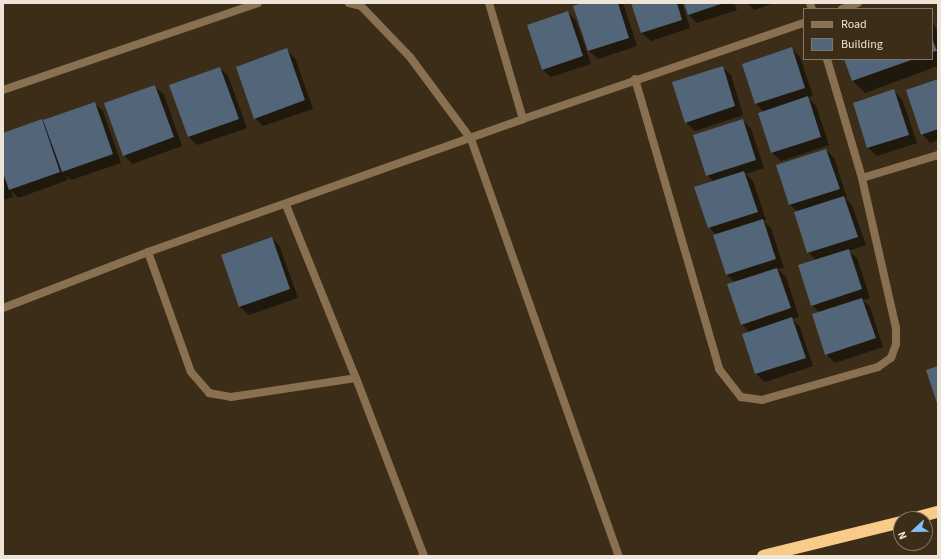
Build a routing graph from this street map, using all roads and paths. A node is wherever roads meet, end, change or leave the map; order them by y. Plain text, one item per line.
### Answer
1 (258, 3) edge
2 (349, 3) edge
3 (488, 3) edge
4 (858, 3) edge
5 (845, 8) edge
6 (803, 22) edge
7 (827, 60) edge
8 (635, 79) junction
9 (3, 90) edge
10 (523, 119) junction
11 (471, 139) junction
12 (938, 155) edge
13 (862, 178) junction
14 (286, 205) junction
15 (148, 252) junction
16 (3, 308) edge
17 (356, 378) junction
18 (893, 524) edge
19 (424, 556) edge
20 (619, 556) edge
21 (763, 556) edge

1 - 9 street
2 - 11 street
3 - 10 street
4 - 5 street
6 - 8 street
7 - 13 street
8 - 10 street
8 - 13 street
10 - 11 street
11 - 14 street
11 - 20 street
12 - 13 street
14 - 15 street
14 - 17 street
15 - 16 street
15 - 17 street
17 - 19 street
18 - 21 highway

